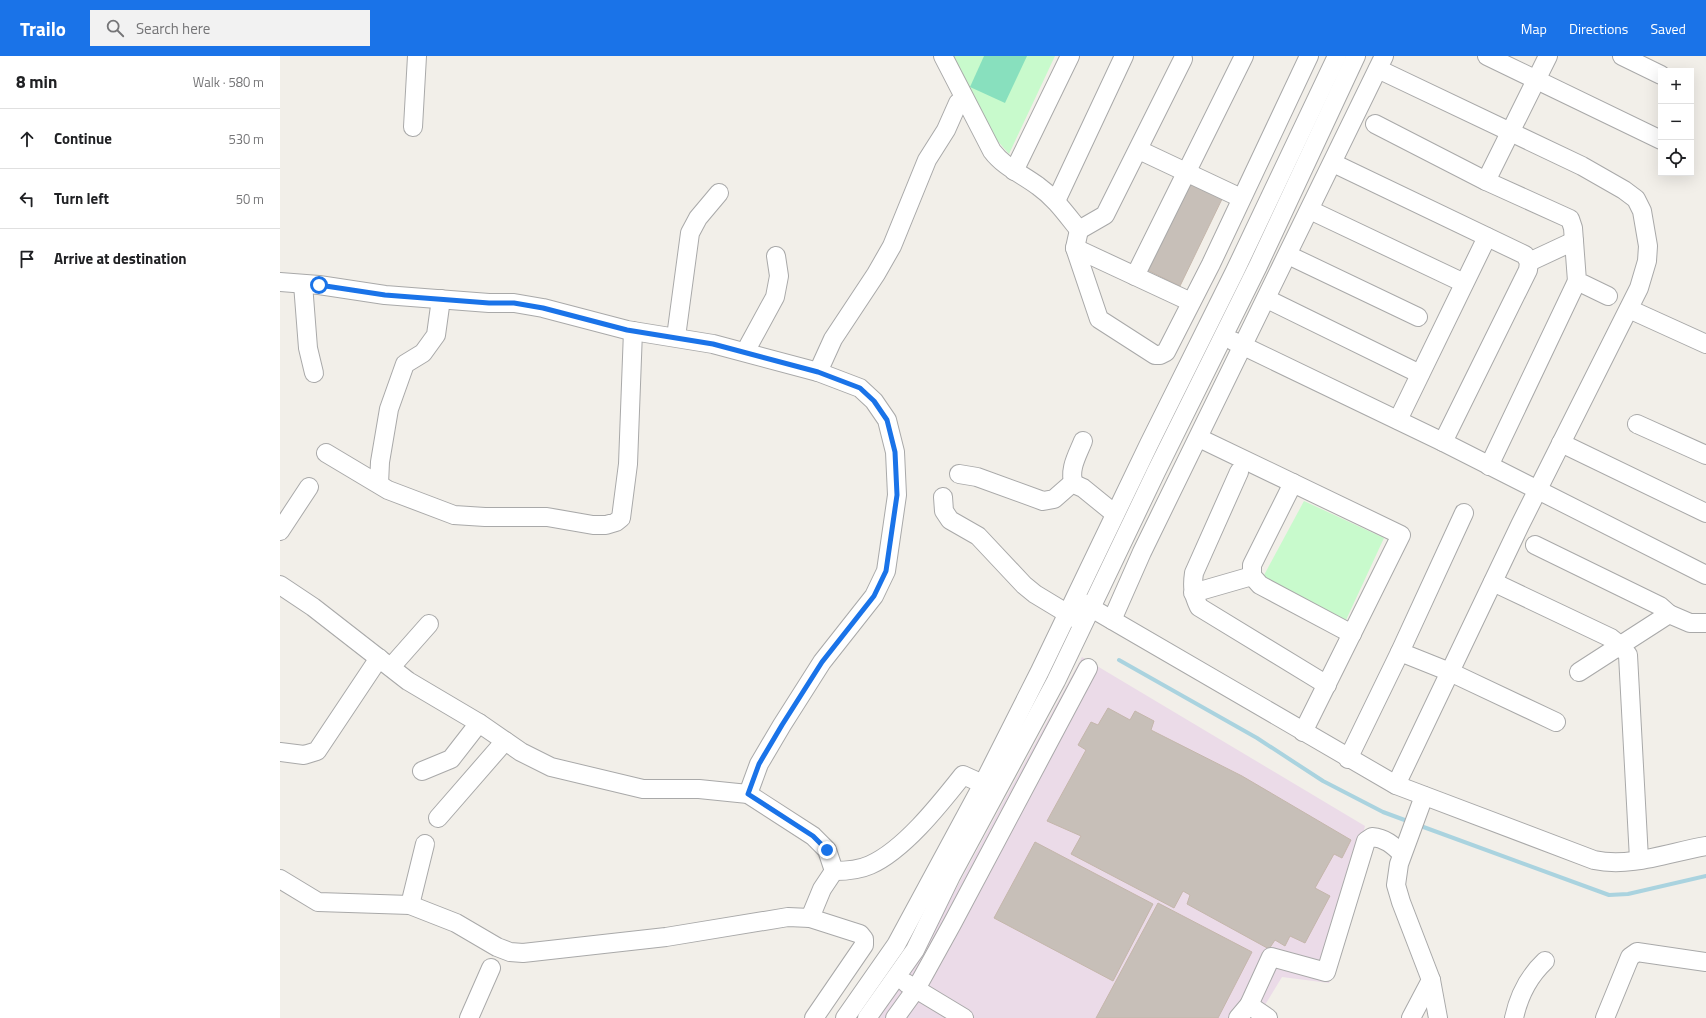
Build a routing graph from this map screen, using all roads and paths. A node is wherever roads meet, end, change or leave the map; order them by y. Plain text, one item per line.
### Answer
1 (417, 56) edge
2 (943, 56) edge
3 (1070, 56) edge
4 (1124, 56) edge
5 (1244, 56) edge
6 (1337, 56) edge
7 (1356, 56) edge
8 (1487, 56) edge
9 (1548, 56) edge
10 (1622, 56) edge
11 (1302, 58) edge
12 (1183, 59) dead end
13 (1381, 62) edge
14 (1658, 74) edge
15 (1336, 77) junction
16 (1536, 79) junction
17 (964, 98) junction
18 (1375, 124) dead end
19 (413, 127) dead end
20 (1510, 132) junction
21 (1658, 139) edge
22 (1139, 150) junction
23 (1333, 163) junction
24 (1014, 171) junction
25 (1186, 172) junction
26 (1486, 180) junction
27 (719, 193) dead end
28 (1241, 198) junction
29 (1056, 202) junction
30 (1310, 210) junction
31 (1079, 230) junction
32 (1487, 237) junction
33 (1574, 240) junction
34 (1074, 248) junction
35 (1288, 255) junction
36 (776, 256) dead end
37 (1529, 262) junction
38 (1135, 276) junction
39 (1577, 281) junction
40 (280, 282) edge
41 (1464, 283) junction
42 (304, 284) junction
43 (1608, 296) dead end
44 (442, 299) junction
45 (1267, 299) junction
46 (1191, 302) junction
47 (1629, 309) junction
48 (1418, 317) dead end
49 (633, 331) junction
50 (1224, 336) junction
51 (676, 337) junction
52 (1706, 344) edge
53 (1244, 347) junction
54 (745, 352) junction
55 (818, 372) junction
56 (314, 373) dead end
57 (1420, 374) junction
58 (1398, 420) junction
59 (1637, 424) dead end
60 (1199, 438) junction
61 (1083, 441) dead end
62 (1443, 442) junction
63 (1561, 443) junction
64 (326, 453) dead end
65 (1706, 455) edge
66 (1489, 466) junction
67 (1239, 472) dead end
68 (959, 474) dead end
69 (1293, 483) junction
70 (379, 484) junction
71 (1074, 484) junction
72 (309, 487) dead end
73 (1537, 490) junction
74 (943, 497) dead end
75 (1464, 513) dead end
76 (1116, 514) junction
77 (1706, 514) edge
78 (280, 532) edge
79 (1536, 545) dead end
80 (1706, 574) edge
81 (1252, 576) junction
82 (1493, 582) junction
83 (280, 585) edge
84 (1193, 593) junction
85 (1071, 606) junction
86 (1669, 614) junction
87 (1087, 615) junction
88 (1112, 620) junction
89 (1706, 623) edge
90 (429, 624) dead end
91 (1352, 634) junction
92 (1621, 646) junction
93 (1400, 652) junction
94 (385, 663) junction
95 (1088, 668) dead end
96 (1450, 672) junction
97 (1579, 672) dead end
98 (1327, 685) junction
99 (1556, 722) dead end
100 (479, 723) junction
101 (1303, 732) junction
102 (505, 741) junction
103 (280, 752) edge
104 (1348, 758) junction
105 (422, 771) dead end
106 (983, 784) junction
107 (1396, 785) junction
108 (748, 794) junction
109 (1422, 800) junction
110 (438, 818) dead end
111 (424, 844) dead end
112 (1706, 846) edge
113 (1404, 850) junction
114 (1639, 860) junction
115 (834, 871) junction
116 (280, 879) edge
117 (410, 905) junction
118 (810, 918) junction
119 (1545, 961) dead end
120 (1706, 962) edge
121 (491, 968) dead end
122 (888, 972) junction
123 (1432, 980) junction
124 (916, 989) junction
125 (1243, 1012) edge
126 (469, 1018) edge
127 (814, 1018) edge
128 (845, 1018) edge
129 (867, 1018) edge
130 (895, 1018) edge
131 (964, 1018) edge
132 (1268, 1018) edge
133 (1411, 1018) edge
134 (1438, 1018) edge
135 (1514, 1018) edge
136 (1605, 1018) edge

1 - 19 street
2 - 17 street
3 - 24 street
4 - 29 street
5 - 25 street
6 - 15 street
7 - 15 street
8 - 16 street
9 - 16 street
10 - 14 street
11 - 15 street
11 - 28 street
12 - 22 street
13 - 20 street
13 - 23 street
15 - 50 street
15 - 76 street
16 - 20 street
16 - 21 street
17 - 24 street
17 - 55 street
18 - 26 street
20 - 26 street
20 - 47 street
22 - 25 street
22 - 31 street
23 - 30 street
23 - 32 street
24 - 29 street
25 - 28 street
25 - 38 street
26 - 33 street
27 - 51 street
28 - 46 street
29 - 31 street
30 - 35 street
30 - 41 street
31 - 34 street
32 - 37 street
32 - 41 street
33 - 37 street
33 - 39 street
34 - 38 street
34 - 46 street
35 - 45 street
35 - 48 street
36 - 54 street
37 - 62 street
38 - 46 street
39 - 43 street
39 - 66 street
40 - 42 street
41 - 57 street
42 - 44 street
42 - 56 street
44 - 49 street
44 - 70 street
45 - 53 street
45 - 57 street
47 - 52 street
47 - 63 street
49 - 51 street
49 - 70 street
50 - 53 street
50 - 87 street
51 - 54 street
53 - 58 street
53 - 60 street
54 - 55 street
55 - 108 street
57 - 58 street
58 - 62 street
59 - 65 street
60 - 69 street
60 - 88 street
61 - 71 street
62 - 66 street
63 - 73 street
63 - 77 street
64 - 70 street
66 - 73 street
67 - 84 street
68 - 71 street
69 - 81 street
69 - 91 street
71 - 76 street
72 - 78 street
73 - 80 street
73 - 82 street
74 - 85 street
75 - 93 street
76 - 85 street
79 - 86 street
81 - 84 street
81 - 91 street
82 - 92 street
82 - 96 street
83 - 94 street
84 - 98 street
85 - 87 street
85 - 106 street
86 - 89 street
86 - 92 street
87 - 88 street
87 - 122 street
88 - 101 street
90 - 94 street
91 - 98 street
92 - 97 street
92 - 114 street
93 - 96 street
93 - 104 street
94 - 100 street
94 - 103 street
95 - 124 street
96 - 99 street
96 - 107 street
98 - 101 street
100 - 102 street
100 - 105 street
101 - 104 street
102 - 108 street
102 - 110 street
104 - 107 street
106 - 115 street
106 - 122 street
107 - 109 street
108 - 115 street
109 - 113 street
109 - 114 street
111 - 117 street
112 - 114 street
113 - 123 street
113 - 125 street
115 - 118 street
116 - 117 street
117 - 118 street
118 - 127 street
119 - 135 street
120 - 136 street
121 - 126 street
122 - 124 street
122 - 128 street
122 - 129 street
123 - 133 street
123 - 134 street
124 - 130 street
124 - 131 street
125 - 132 street

